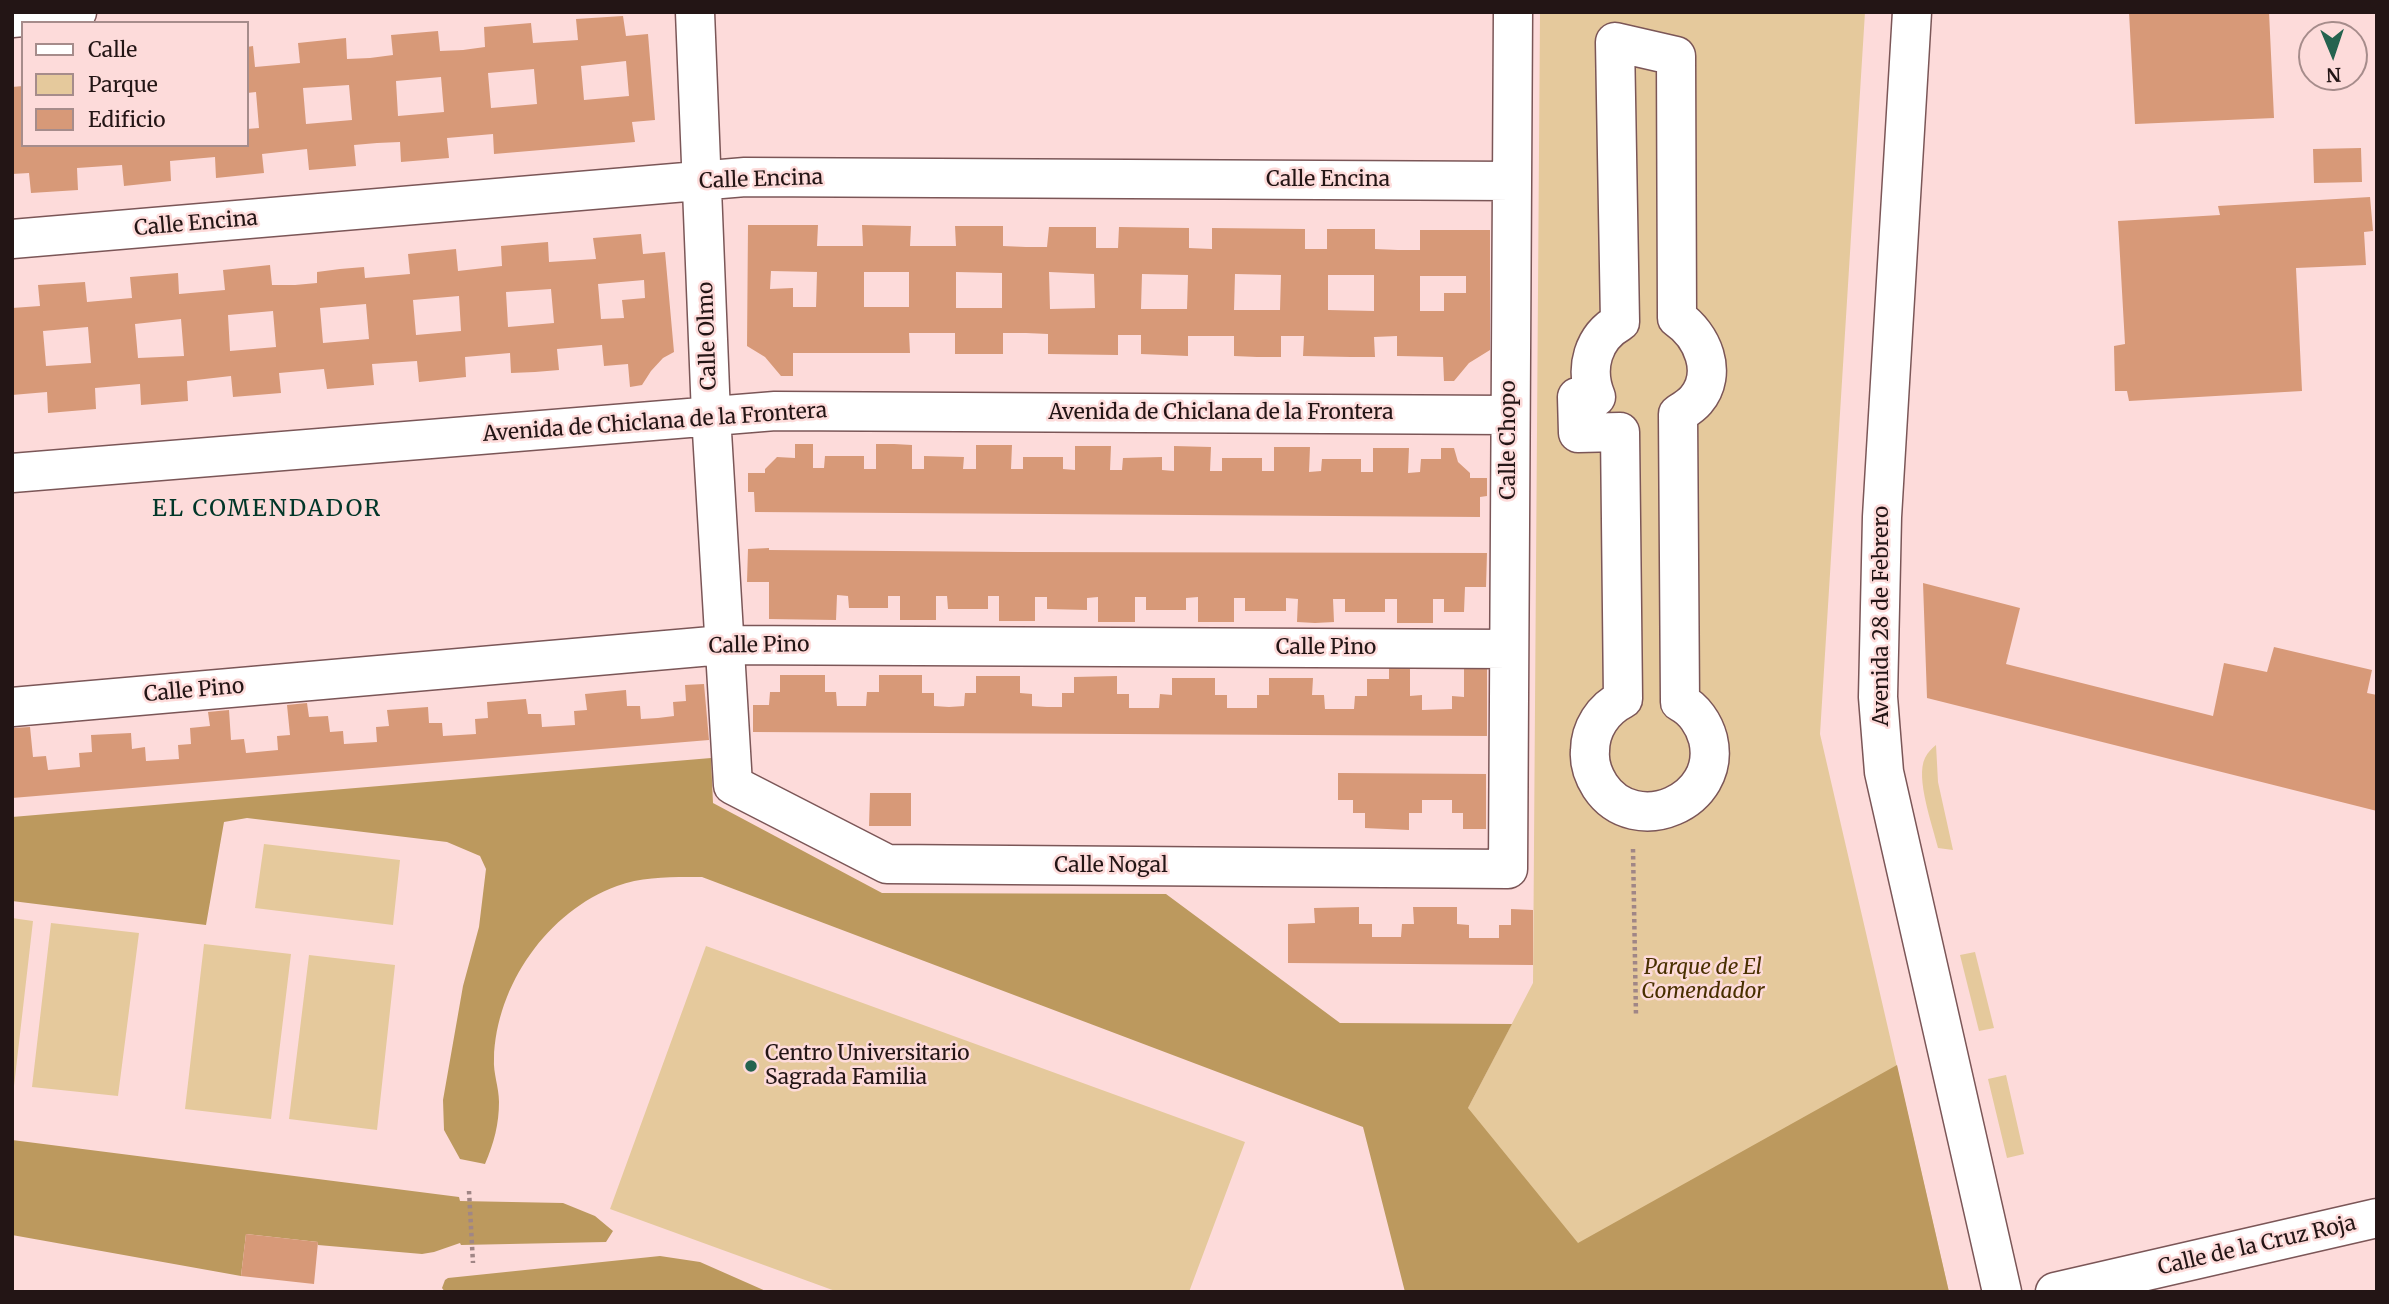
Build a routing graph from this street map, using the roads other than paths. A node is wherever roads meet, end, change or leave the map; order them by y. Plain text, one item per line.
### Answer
1 (77, 12) edge
2 (695, 12) edge
3 (1513, 12) edge
4 (1912, 12) edge
5 (12, 18) edge
6 (702, 181) junction
7 (1512, 181) junction
8 (12, 239) edge
9 (711, 415) junction
10 (1509, 415) junction
11 (12, 474) edge
12 (723, 645) junction
13 (1508, 649) junction
14 (1623, 699) joint
15 (12, 706) edge
16 (733, 785) joint
17 (1507, 869) joint
18 (2377, 1218) edge
19 (2002, 1292) edge
20 (2055, 1292) edge

1 - 5 street
2 - 6 street, Calle Olmo
3 - 7 street, Calle Chopo
4 - 19 street, Avenida 28 de Febrero
6 - 7 street, Calle Encina
6 - 8 street, Calle Encina
6 - 9 street, Calle Olmo
7 - 10 street, Calle Chopo
9 - 10 street, Avenida de Chiclana de la Frontera
9 - 11 street, Avenida de Chiclana de la Frontera
9 - 12 street, Calle Olmo
10 - 13 street, Calle Chopo
12 - 13 street, Calle Pino
12 - 15 street, Calle Pino
12 - 16 street, Calle Olmo
13 - 17 street, Calle Chopo
14 - 14 street
16 - 17 street, Calle Nogal
18 - 20 street, Calle de la Cruz Roja

